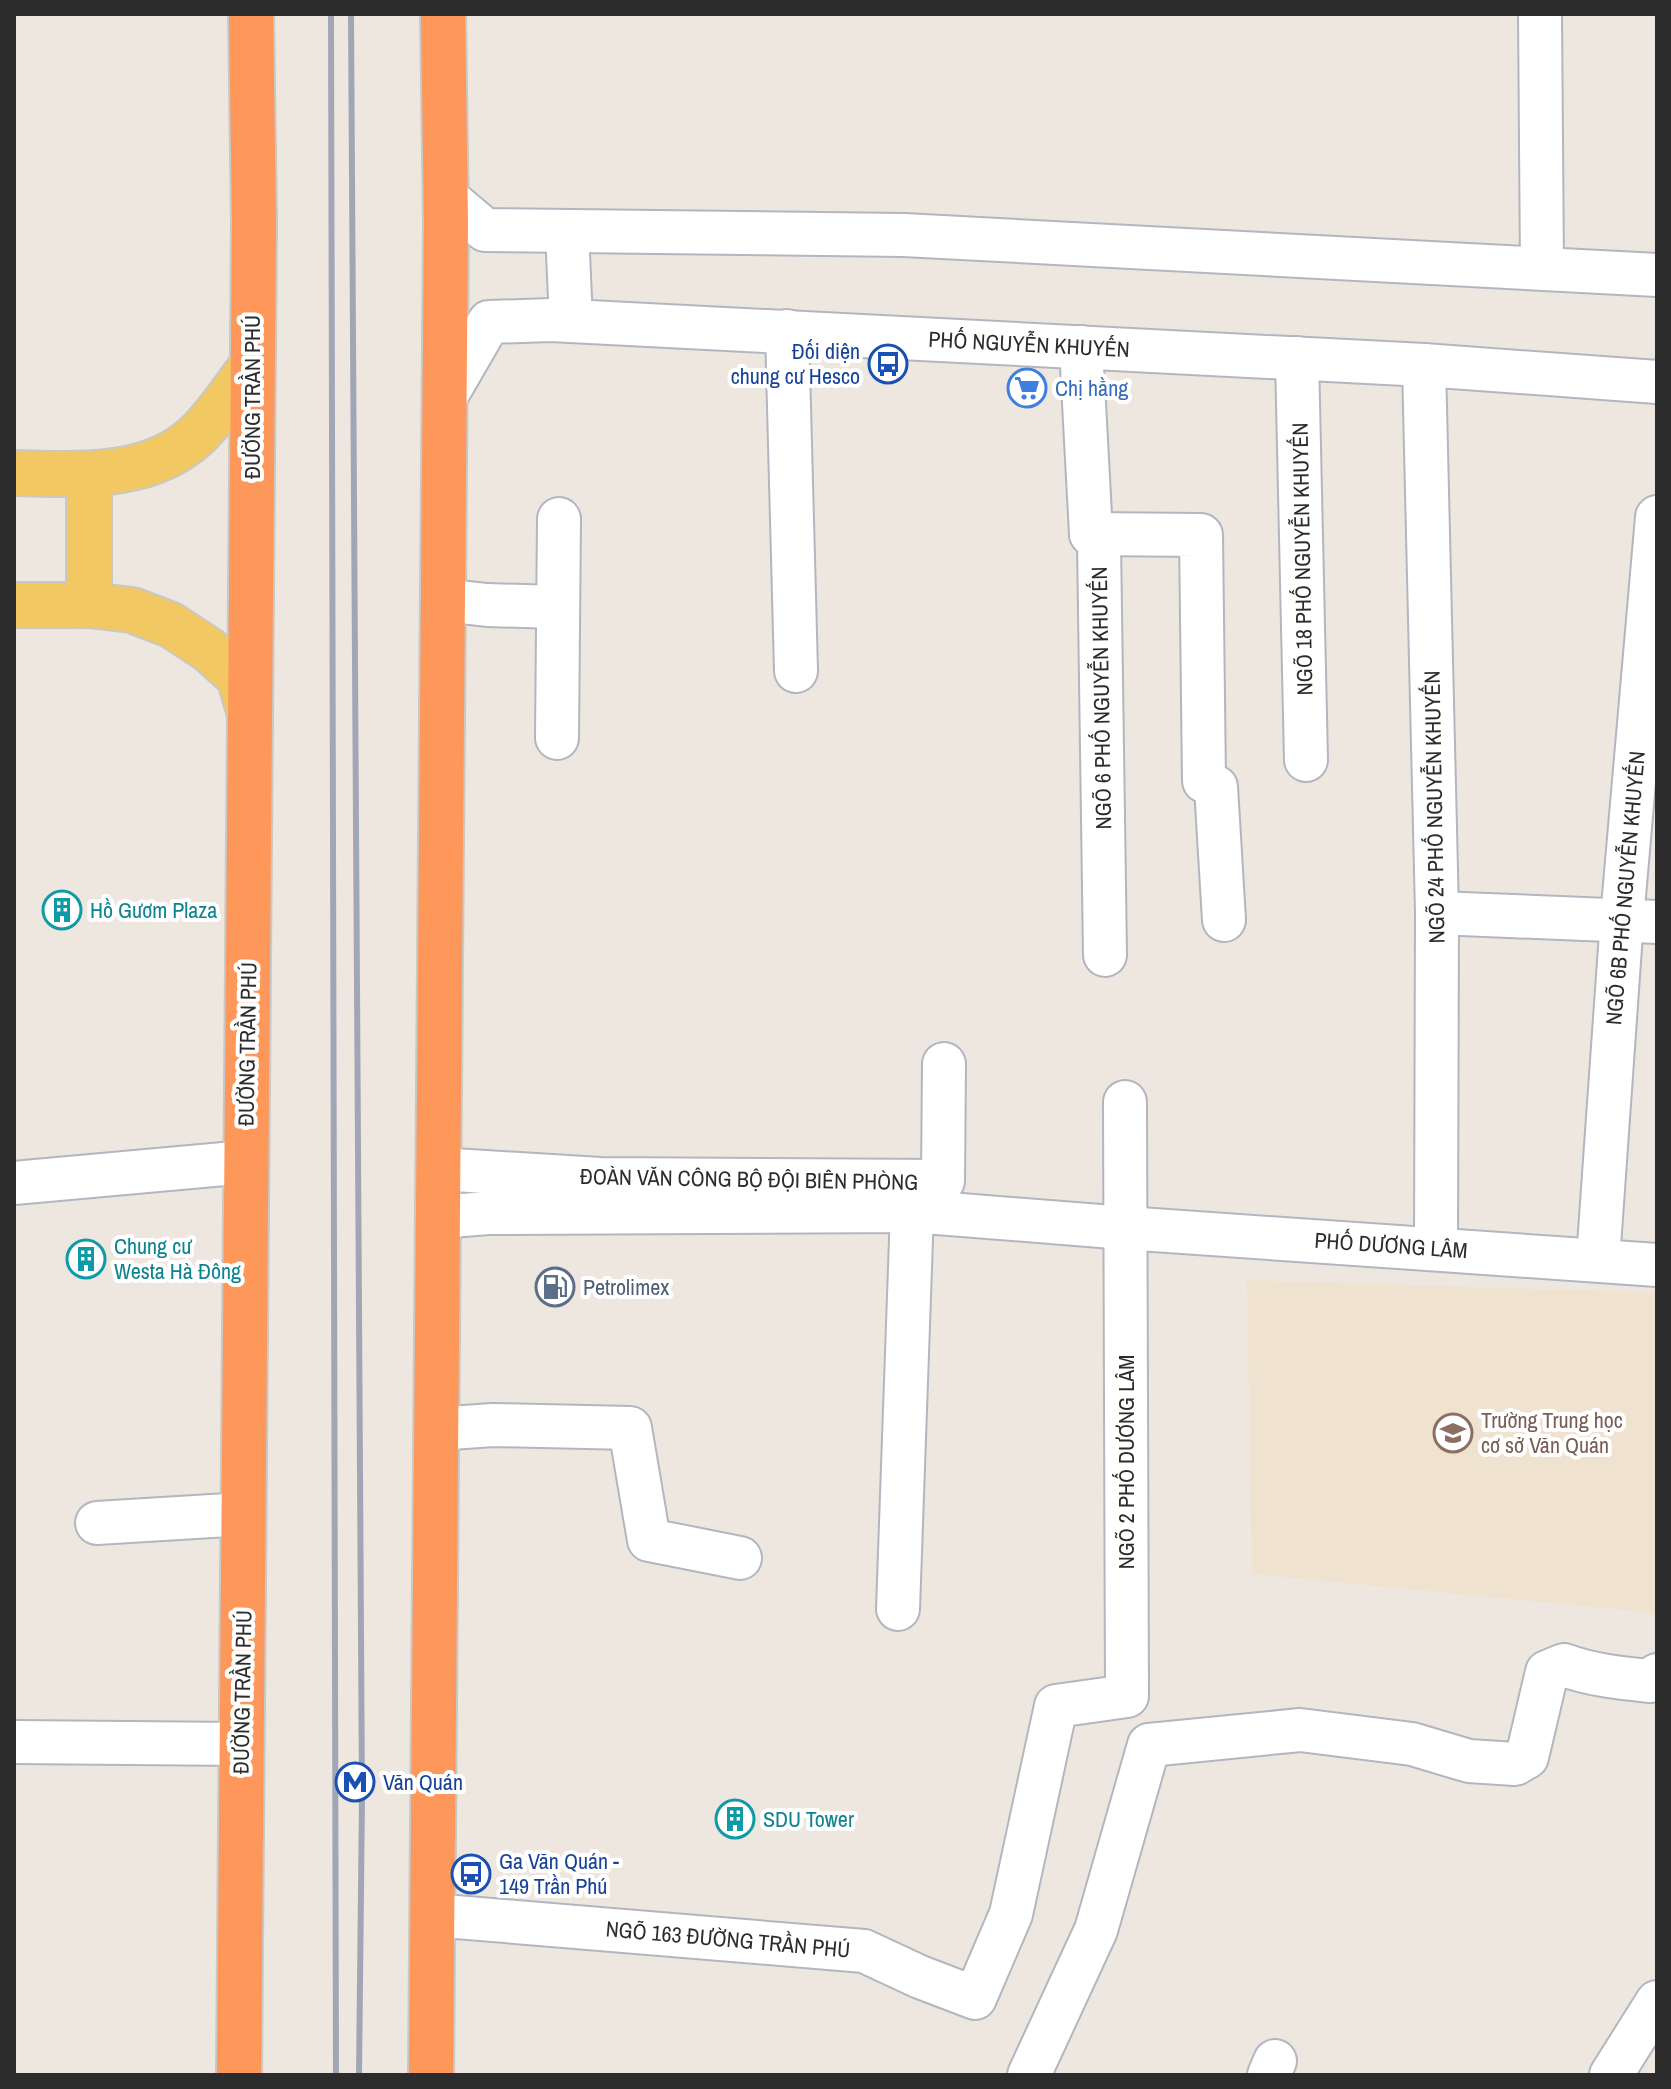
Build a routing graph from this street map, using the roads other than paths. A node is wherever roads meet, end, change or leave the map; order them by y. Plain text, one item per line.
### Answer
1 (251, 14) edge
2 (443, 14) edge
3 (1540, 14) edge
4 (446, 197) junction
5 (567, 231) junction
6 (1542, 268) junction
7 (1657, 275) edge
8 (571, 321) junction
9 (787, 331) junction
10 (1081, 347) junction
11 (1297, 358) junction
12 (1424, 365) junction
13 (251, 367) junction
14 (1657, 382) edge
15 (445, 398) junction
16 (14, 473) edge
17 (89, 474) junction
18 (1657, 517) edge
19 (559, 519) dead end
20 (1091, 534) junction
21 (443, 600) junction
22 (14, 605) edge
23 (89, 605) junction
24 (558, 607) junction
25 (796, 671) dead end
26 (250, 714) junction
27 (557, 738) dead end
28 (1306, 760) dead end
29 (1437, 913) junction
30 (1224, 920) dead end
31 (1640, 921) edge
32 (1105, 955) dead end
33 (944, 1064) dead end
34 (1125, 1102) dead end
35 (246, 1162) junction
36 (438, 1169) junction
37 (14, 1183) edge
38 (912, 1211) junction
39 (438, 1217) junction
40 (1125, 1228) junction
41 (1436, 1248) junction
42 (1598, 1260) junction
43 (1657, 1265) edge
44 (436, 1429) junction
45 (244, 1514) junction
46 (97, 1523) dead end
47 (740, 1558) dead end
48 (898, 1609) dead end
49 (1657, 1675) edge
50 (1127, 1696) joint
51 (14, 1742) edge
52 (241, 1744) junction
53 (432, 1915) junction
54 (1657, 2002) edge
55 (239, 2075) edge
56 (431, 2075) edge
57 (1029, 2075) edge
58 (1611, 2075) edge

1 - 13 highway, ĐƯỜNG TRẦN PHÚ
2 - 4 highway
3 - 6 street
4 - 5 street
4 - 15 highway
5 - 6 street
5 - 8 street
6 - 7 street
8 - 9 street, PHỐ NGUYỄN KHUYẾN
8 - 15 street, PHỐ NGUYỄN KHUYẾN
9 - 10 street, PHỐ NGUYỄN KHUYẾN
9 - 25 street
10 - 11 street, PHỐ NGUYỄN KHUYẾN
10 - 20 street, NGÕ 6 PHỐ NGUYỄN KHUYẾN
11 - 12 street, PHỐ NGUYỄN KHUYẾN
11 - 28 street, NGÕ 18 PHỐ NGUYỄN KHUYẾN
12 - 14 street, PHỐ NGUYỄN KHUYẾN
12 - 29 street, NGÕ 24 PHỐ NGUYỄN KHUYẾN
13 - 17 main road
13 - 26 highway, ĐƯỜNG TRẦN PHÚ
15 - 21 highway
16 - 17 main road
17 - 23 main road
18 - 31 street, NGÕ 6B PHỐ NGUYỄN KHUYẾN
19 - 24 street
20 - 30 street
20 - 32 street, NGÕ 6 PHỐ NGUYỄN KHUYẾN
21 - 24 street
21 - 36 highway
22 - 23 main road
23 - 26 main road
24 - 27 street
26 - 35 highway, ĐƯỜNG TRẦN PHÚ
29 - 31 street
29 - 41 street, NGÕ 24 PHỐ NGUYỄN KHUYẾN
31 - 42 street, NGÕ 6B PHỐ NGUYỄN KHUYẾN
33 - 36 street, ĐOÀN VĂN CÔNG BỘ ĐỘI BIÊN PHÒNG
34 - 40 street, NGÕ 2 PHỐ DƯƠNG LÂM
35 - 37 street
35 - 45 highway, ĐƯỜNG TRẦN PHÚ
36 - 39 highway
38 - 39 street, PHỐ DƯƠNG LÂM
38 - 40 street, PHỐ DƯƠNG LÂM
38 - 48 street
39 - 44 highway
40 - 41 street, PHỐ DƯƠNG LÂM
40 - 50 street, NGÕ 2 PHỐ DƯƠNG LÂM
41 - 42 street, PHỐ DƯƠNG LÂM
42 - 43 street, PHỐ DƯƠNG LÂM
44 - 47 street
44 - 53 highway
45 - 46 street
45 - 52 highway, ĐƯỜNG TRẦN PHÚ
49 - 57 street
50 - 53 street, NGÕ 163 ĐƯỜNG TRẦN PHÚ
51 - 52 street
52 - 55 highway, ĐƯỜNG TRẦN PHÚ
53 - 56 highway
54 - 58 street

